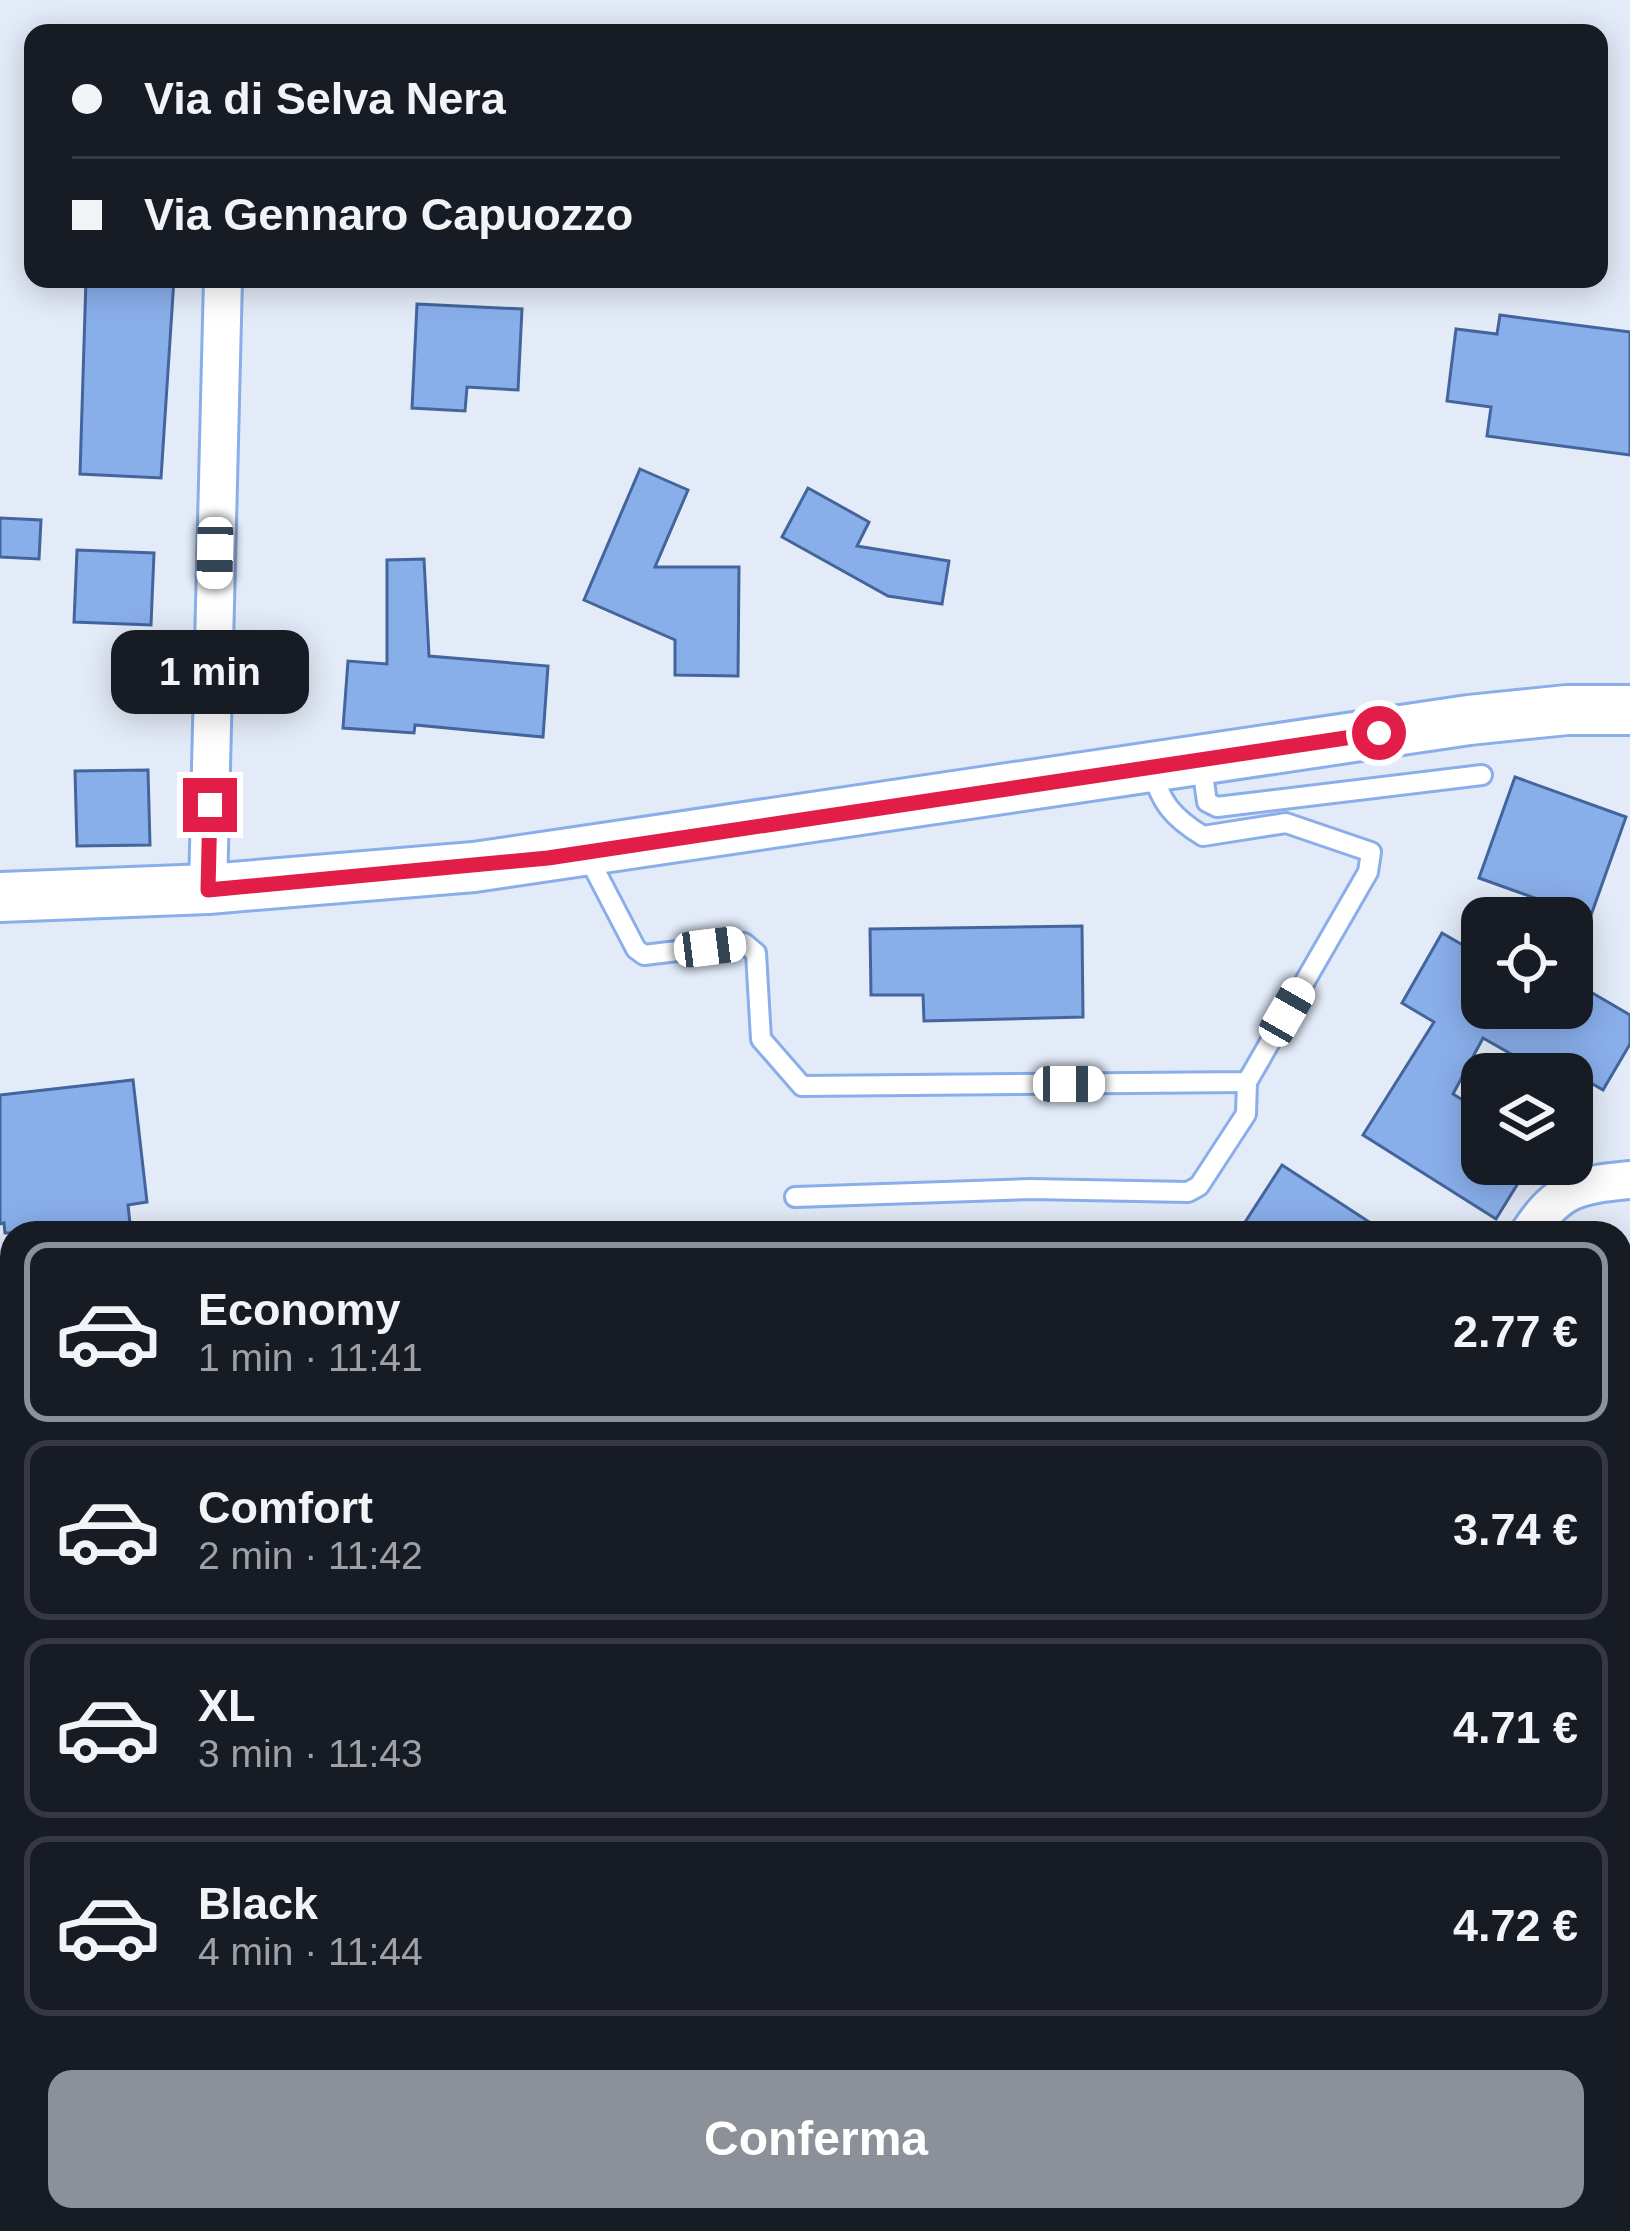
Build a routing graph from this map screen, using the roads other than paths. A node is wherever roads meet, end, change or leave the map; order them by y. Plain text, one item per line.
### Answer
1 (223, 288) edge
2 (1630, 710) edge
3 (1201, 760) junction
4 (1151, 767) junction
5 (1482, 775) dead end
6 (586, 853) junction
7 (208, 890) junction
8 (0, 897) edge
9 (1247, 1082) junction
10 (1630, 1180) edge
11 (795, 1197) dead end
12 (1537, 1221) edge

1 - 7 street
2 - 3 street
3 - 4 street
3 - 5 lane
4 - 6 street
4 - 9 lane
6 - 7 street
6 - 9 lane
7 - 8 street
9 - 11 lane
10 - 12 street

